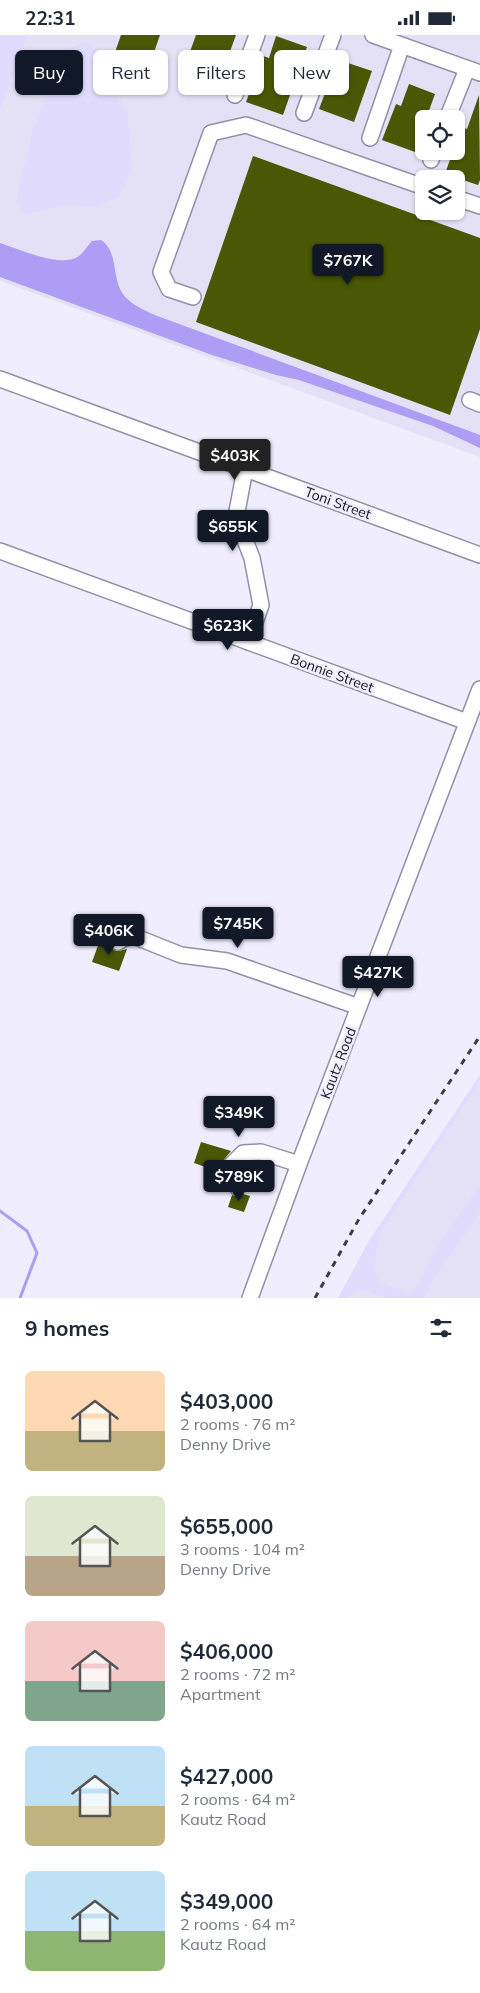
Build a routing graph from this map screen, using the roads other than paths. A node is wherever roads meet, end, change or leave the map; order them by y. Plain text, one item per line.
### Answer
1 (256, 35) edge
2 (332, 35) edge
3 (373, 35) edge
4 (402, 45) junction
5 (251, 50) edge
6 (474, 71) edge
7 (452, 110) edge
8 (304, 113) dead end
9 (370, 138) dead end
10 (415, 184) edge
11 (465, 201) edge
12 (480, 206) edge
13 (193, 297) dead end
14 (0, 379) edge
15 (245, 469) junction
16 (0, 551) edge
17 (480, 555) edge
18 (248, 642) junction
19 (480, 689) edge
20 (467, 722) junction
21 (118, 942) dead end
22 (359, 1007) junction
23 (299, 1165) junction
24 (237, 1187) dead end
25 (250, 1298) edge

1 - 5 street
2 - 8 street
3 - 4 street
4 - 6 street
4 - 9 street
6 - 7 street
10 - 13 street
11 - 12 street
14 - 15 street, Toni Street
15 - 17 street, Toni Street
15 - 18 street
16 - 18 street, Bonnie Street
18 - 20 street, Bonnie Street
19 - 20 street, Kautz Road
20 - 22 street, Kautz Road
21 - 22 street
22 - 23 street, Kautz Road
23 - 24 street
23 - 25 street, Kautz Road

